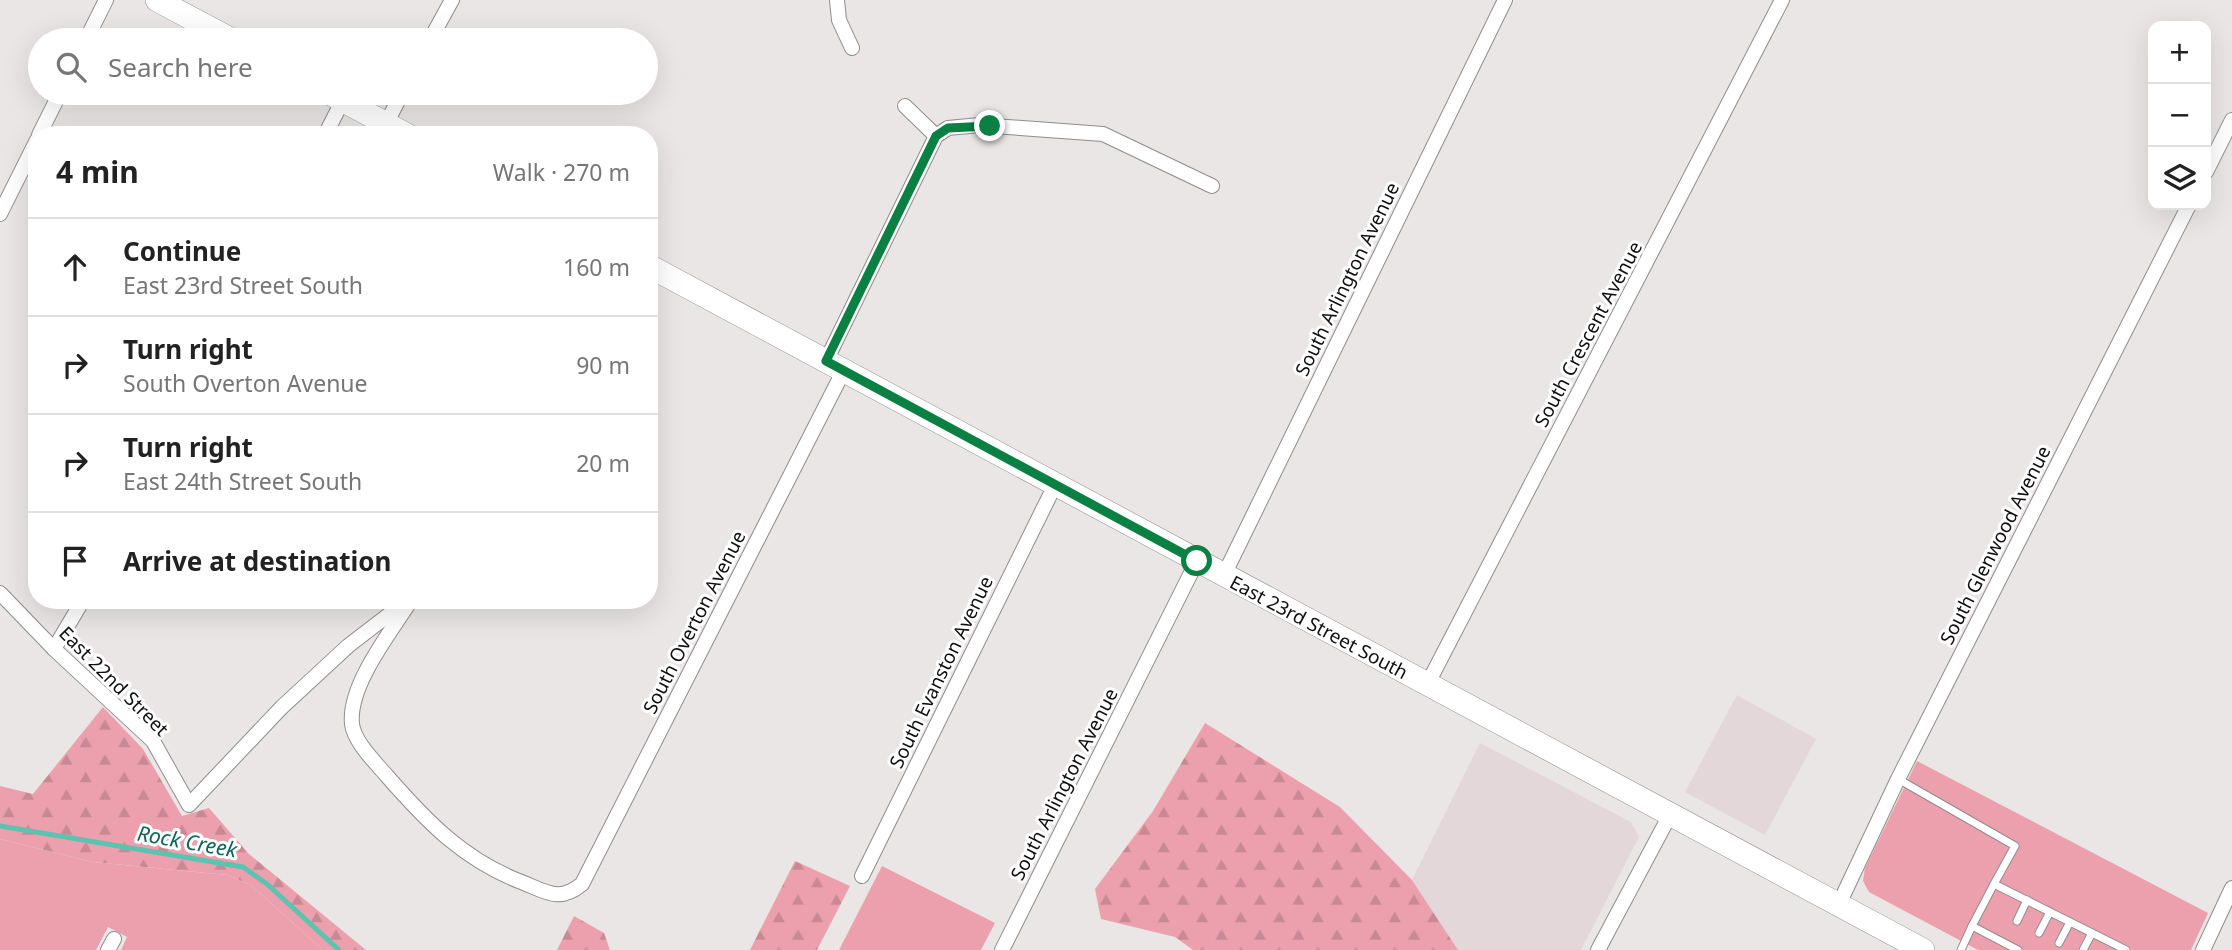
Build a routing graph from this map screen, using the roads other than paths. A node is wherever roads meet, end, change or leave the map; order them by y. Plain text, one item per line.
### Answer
1 (106, 0) edge
2 (157, 0) edge
3 (452, 0) edge
4 (836, 0) edge
5 (1505, 0) edge
6 (1782, 0) edge
7 (92, 28) edge
8 (210, 28) edge
9 (437, 28) edge
10 (852, 48) dead end
11 (54, 105) edge
12 (334, 105) edge
13 (351, 105) edge
14 (396, 105) edge
15 (905, 106) dead end
16 (2232, 120) edge
17 (386, 124) junction
18 (44, 126) edge
19 (328, 126) edge
20 (390, 126) edge
21 (936, 136) junction
22 (28, 158) edge
23 (2211, 162) edge
24 (1212, 186) dead end
25 (2186, 210) edge
26 (0, 214) edge
27 (658, 271) edge
28 (835, 366) junction
29 (1055, 485) junction
30 (1197, 561) junction
31 (1224, 575) junction
32 (0, 593) edge
33 (78, 609) edge
34 (398, 609) edge
35 (404, 609) edge
36 (54, 649) junction
37 (1427, 685) junction
38 (1898, 779) junction
39 (1671, 813) junction
40 (862, 876) dead end
41 (1994, 884) junction
42 (2232, 888) edge
43 (2027, 900) junction
44 (1839, 904) junction
45 (2050, 912) junction
46 (2017, 921) dead end
47 (2070, 922) junction
48 (1972, 926) junction
49 (2039, 933) dead end
50 (2092, 933) junction
51 (2059, 943) dead end
52 (1920, 948) edge
53 (1002, 950) edge
54 (1598, 950) edge
55 (1943, 950) edge
56 (1961, 950) edge
57 (2018, 950) edge
58 (2083, 950) edge
59 (2125, 950) edge
60 (2203, 950) edge

1 - 7 street
2 - 8 main road
3 - 9 street
4 - 10 street
5 - 31 street, South Arlington Avenue
6 - 37 street, South Crescent Avenue
11 - 18 street
12 - 19 street
13 - 17 main road
14 - 17 street
15 - 21 street
16 - 23 street
17 - 20 main road
21 - 24 street
21 - 28 street, South Overton Avenue
22 - 26 street
25 - 38 street, South Glenwood Avenue
27 - 28 main road, East 23rd Street South
28 - 29 main road, East 23rd Street South
28 - 35 street, South Overton Avenue
29 - 30 main road, East 23rd Street South
29 - 40 street, South Evanston Avenue
30 - 31 main road, East 23rd Street South
30 - 53 street, South Arlington Avenue
31 - 37 main road, East 23rd Street South
32 - 36 street, East 22nd Street
33 - 36 street
34 - 36 street, East 22nd Street
37 - 39 main road, East 23rd Street South
38 - 41 lane
38 - 44 street, South Glenwood Avenue
39 - 44 main road, East 23rd Street South
39 - 54 street
41 - 43 lane
41 - 48 lane
42 - 60 street
43 - 45 lane
43 - 46 lane
44 - 52 main road, East 23rd Street South
45 - 47 lane
45 - 49 lane
47 - 50 lane
47 - 51 lane
48 - 56 lane
48 - 57 lane
50 - 58 lane
50 - 59 lane
52 - 55 main road, East 23rd Street South

